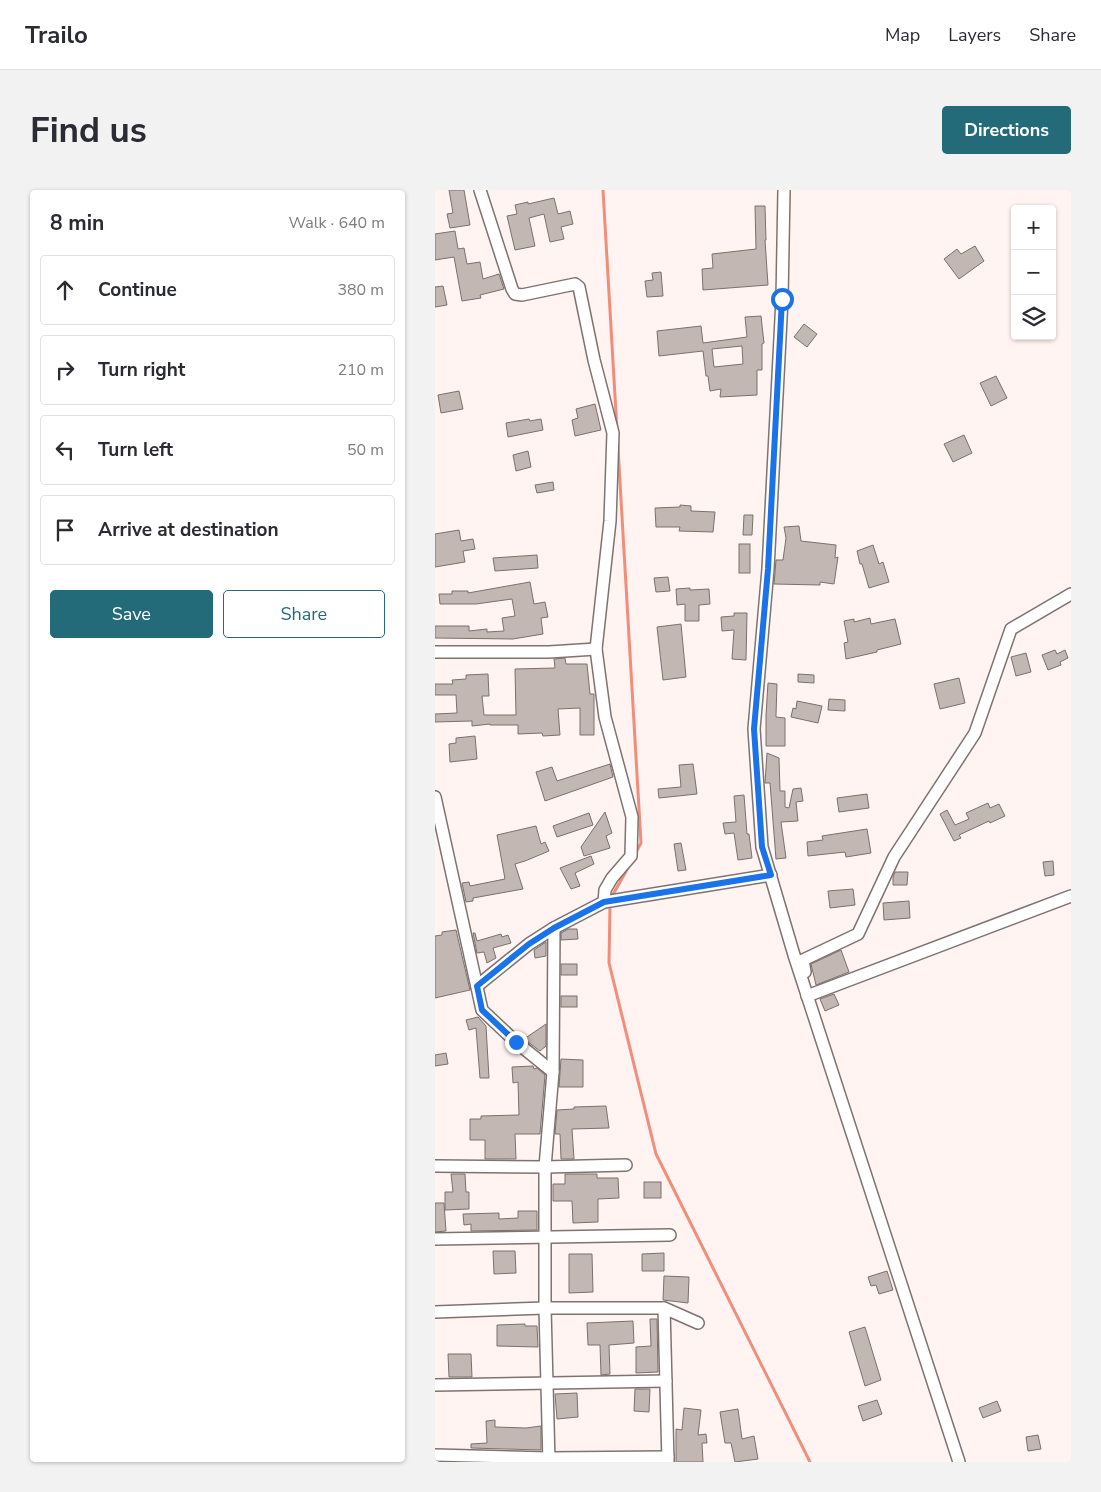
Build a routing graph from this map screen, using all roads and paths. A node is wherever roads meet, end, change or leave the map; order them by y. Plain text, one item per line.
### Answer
1 (480, 190) edge
2 (784, 190) edge
3 (1071, 594) edge
4 (596, 649) junction
5 (435, 652) edge
6 (435, 796) edge
7 (771, 875) junction
8 (1071, 896) edge
9 (604, 902) junction
10 (554, 928) junction
11 (477, 986) junction
12 (809, 995) junction
13 (553, 1072) junction
14 (627, 1165) dead end
15 (435, 1166) edge
16 (545, 1167) junction
17 (670, 1235) dead end
18 (545, 1236) junction
19 (435, 1239) edge
20 (545, 1308) junction
21 (664, 1308) junction
22 (435, 1312) edge
23 (698, 1323) dead end
24 (666, 1381) junction
25 (546, 1383) junction
26 (435, 1385) edge
27 (435, 1455) edge
28 (668, 1459) edge
29 (549, 1460) edge
30 (959, 1462) edge

1 - 4 street
2 - 7 street
3 - 12 street
4 - 5 street
4 - 9 street
6 - 11 street
7 - 9 street
7 - 12 street
8 - 12 street
9 - 10 street
10 - 11 street
10 - 13 street
11 - 13 street
12 - 30 street
13 - 16 street
14 - 16 street
15 - 16 street
16 - 18 street
17 - 18 street
18 - 19 street
18 - 20 street
20 - 21 street
20 - 22 street
20 - 25 street
21 - 23 street
21 - 24 street
24 - 25 street
24 - 28 street
25 - 26 street
25 - 29 street
27 - 29 street
28 - 29 street

